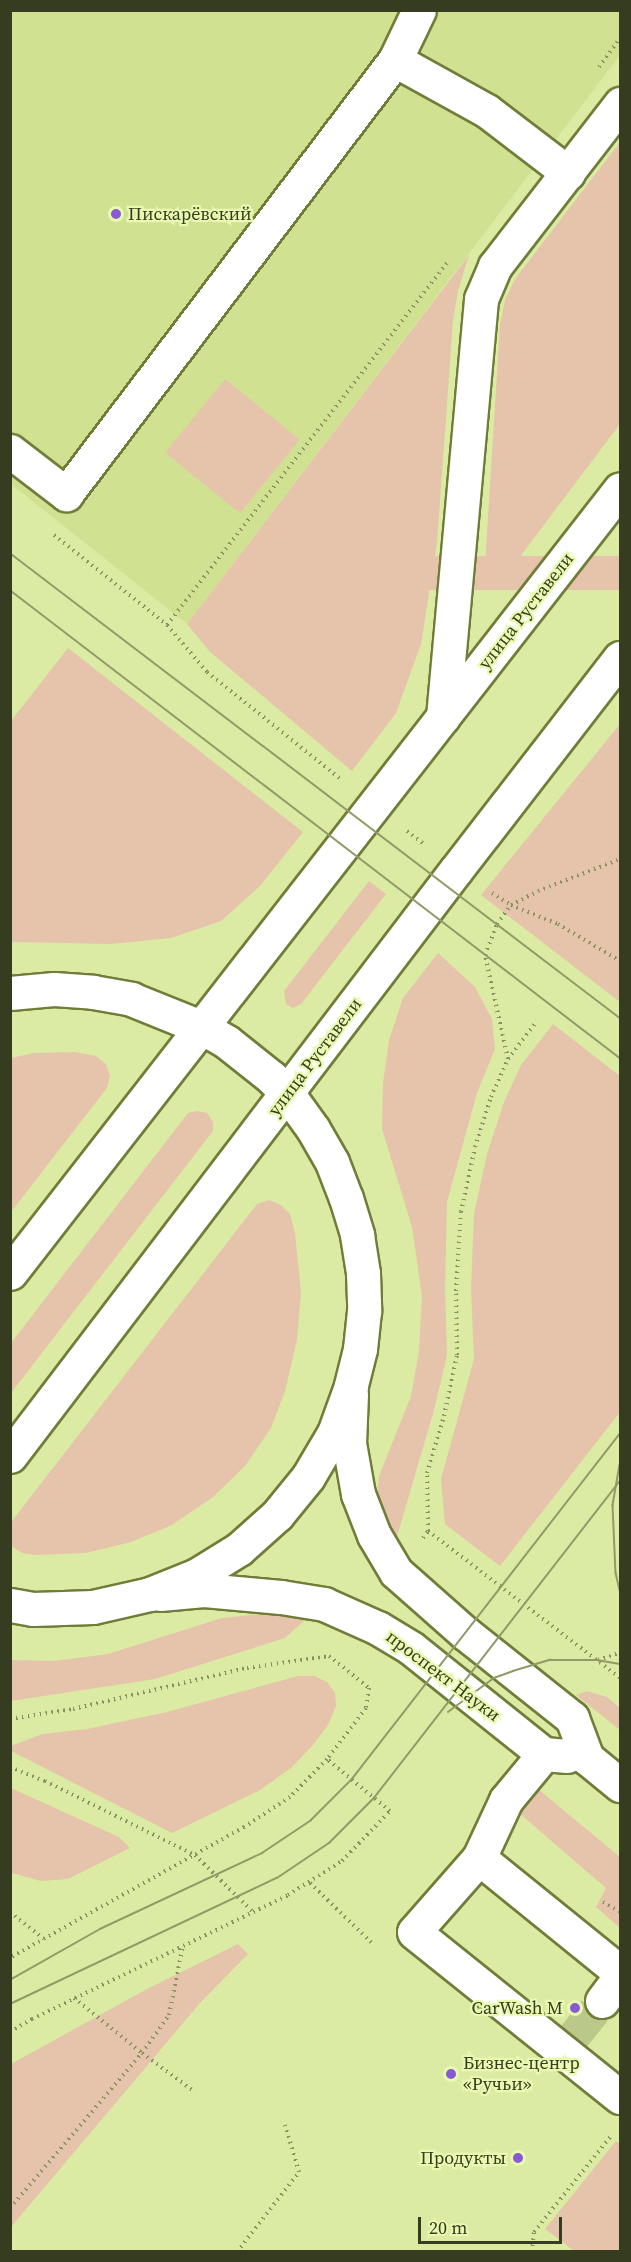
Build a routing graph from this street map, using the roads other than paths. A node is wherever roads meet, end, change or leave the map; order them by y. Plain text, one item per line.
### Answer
1 (419, 10) edge
2 (395, 60) junction
3 (621, 104) edge
4 (568, 173) junction
5 (10, 451) edge
6 (621, 489) edge
7 (621, 658) edge
8 (443, 717) junction
9 (10, 993) edge
10 (203, 1028) junction
11 (287, 1093) junction
12 (10, 1273) edge
13 (351, 1386) junction
14 (10, 1456) edge
15 (150, 1594) junction
16 (10, 1605) edge
17 (544, 1754) junction
18 (586, 1758) junction
19 (621, 1785) edge
20 (479, 1857) junction
21 (621, 1972) edge
22 (621, 2097) edge

1 - 2 main road
2 - 4 main road
2 - 5 main road
3 - 4 main road
4 - 8 main road
6 - 8 main road, улица Руставели
7 - 11 main road, улица Руставели
8 - 10 main road, улица Руставели
9 - 10 main road, проспект Науки
10 - 11 main road, проспект Науки
10 - 12 main road, улица Руставели
11 - 13 main road, проспект Науки
11 - 14 main road, улица Руставели
13 - 15 main road, проспект Науки
13 - 18 main road, проспект Науки
15 - 16 main road, проспект Науки
15 - 17 main road, проспект Науки
17 - 18 main road
17 - 20 main road
18 - 19 main road
20 - 21 main road
20 - 22 main road

